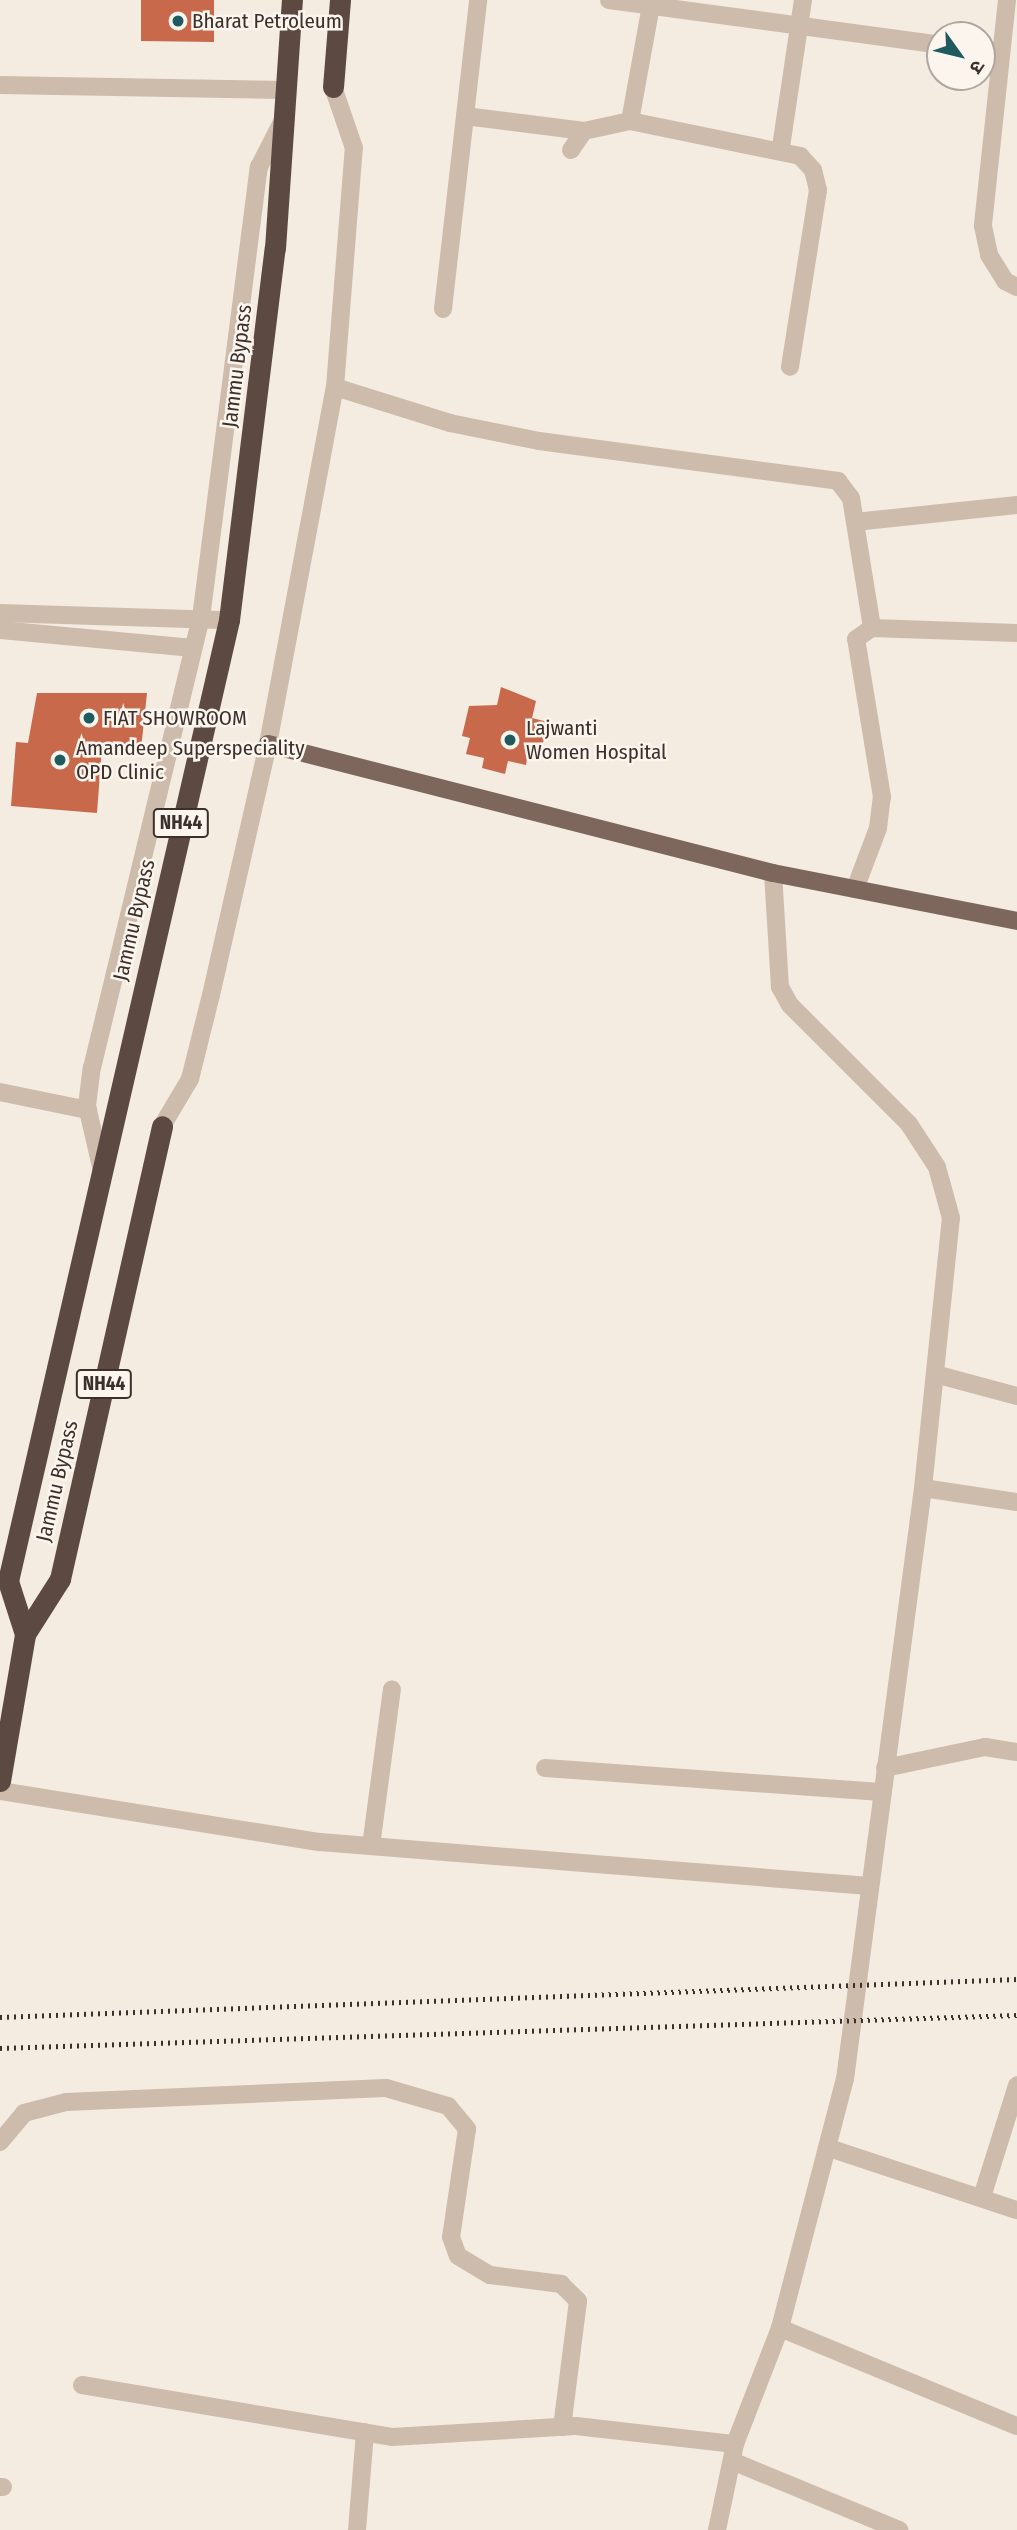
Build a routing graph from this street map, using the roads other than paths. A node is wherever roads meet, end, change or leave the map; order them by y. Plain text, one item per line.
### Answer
1 (292, 0) edge
2 (340, 0) edge
3 (478, 0) edge
4 (608, 0) edge
5 (803, 0) edge
6 (1007, 0) edge
7 (651, 3) edge
8 (798, 26) junction
9 (996, 35) edge
10 (926, 43) edge
11 (0, 85) edge
12 (333, 87) joint
13 (285, 90) junction
14 (989, 91) edge
15 (465, 116) junction
16 (283, 118) junction
17 (630, 121) junction
18 (584, 131) junction
19 (781, 147) junction
20 (571, 150) dead end
21 (1017, 287) edge
22 (443, 309) dead end
23 (790, 367) dead end
24 (335, 387) junction
25 (1017, 505) edge
26 (855, 522) junction
27 (0, 613) edge
28 (201, 618) junction
29 (229, 620) junction
30 (872, 628) junction
31 (0, 630) edge
32 (1017, 633) edge
33 (193, 648) junction
34 (268, 744) junction
35 (773, 873) junction
36 (855, 889) junction
37 (1017, 920) edge
38 (0, 1092) edge
39 (88, 1110) junction
40 (162, 1126) joint
41 (102, 1171) junction
42 (935, 1374) junction
43 (1017, 1396) edge
44 (923, 1488) junction
45 (1017, 1502) edge
46 (25, 1634) junction
47 (392, 1689) dead end
48 (4, 1734) edge
49 (1017, 1752) edge
50 (545, 1768) dead end
51 (885, 1768) junction
52 (0, 1781) edge
53 (0, 1791) edge
54 (881, 1792) junction
55 (371, 1846) junction
56 (869, 1886) junction
57 (1017, 2085) edge
58 (0, 2142) edge
59 (829, 2148) junction
60 (982, 2197) junction
61 (1017, 2210) edge
62 (780, 2328) junction
63 (82, 2385) dead end
64 (562, 2427) junction
65 (1017, 2427) edge
66 (365, 2432) junction
67 (734, 2452) junction
68 (357, 2530) edge
69 (717, 2530) edge
70 (899, 2530) edge

1 - 13 highway, Jammu Bypass / NH44
2 - 12 highway
3 - 15 street
4 - 7 street
5 - 8 street
6 - 9 street
7 - 8 street
7 - 17 street
8 - 10 street
8 - 19 street
11 - 13 street
12 - 24 street
13 - 16 highway, Jammu Bypass / NH44
14 - 21 street
15 - 18 street
15 - 22 street
16 - 28 street
16 - 29 highway, Jammu Bypass / NH44
17 - 18 street
17 - 19 street
18 - 20 street
19 - 23 street
24 - 26 street
24 - 34 street
25 - 26 street
26 - 30 street
27 - 28 street
28 - 29 street
28 - 33 street
29 - 41 highway, Jammu Bypass / NH44
30 - 32 street
30 - 36 street
31 - 33 street
33 - 39 street
34 - 35 main road
34 - 40 street
35 - 36 main road
35 - 42 street
36 - 37 main road
38 - 39 street
39 - 41 street
40 - 46 highway, Jammu Bypass / NH44
41 - 46 highway, Jammu Bypass / NH44
42 - 43 street
42 - 44 street
44 - 45 street
44 - 51 street
46 - 48 highway, Jammu Bypass / NH44
47 - 55 street
48 - 52 highway, Jammu Bypass / NH44
49 - 51 street
50 - 54 street
51 - 54 street
53 - 55 street
54 - 56 street
55 - 56 street
56 - 59 street
57 - 60 street
58 - 64 street
59 - 60 street
59 - 62 street
60 - 61 street
62 - 65 street
62 - 67 street
63 - 66 street
64 - 66 street
64 - 67 street
66 - 68 street
67 - 69 street
67 - 70 street

